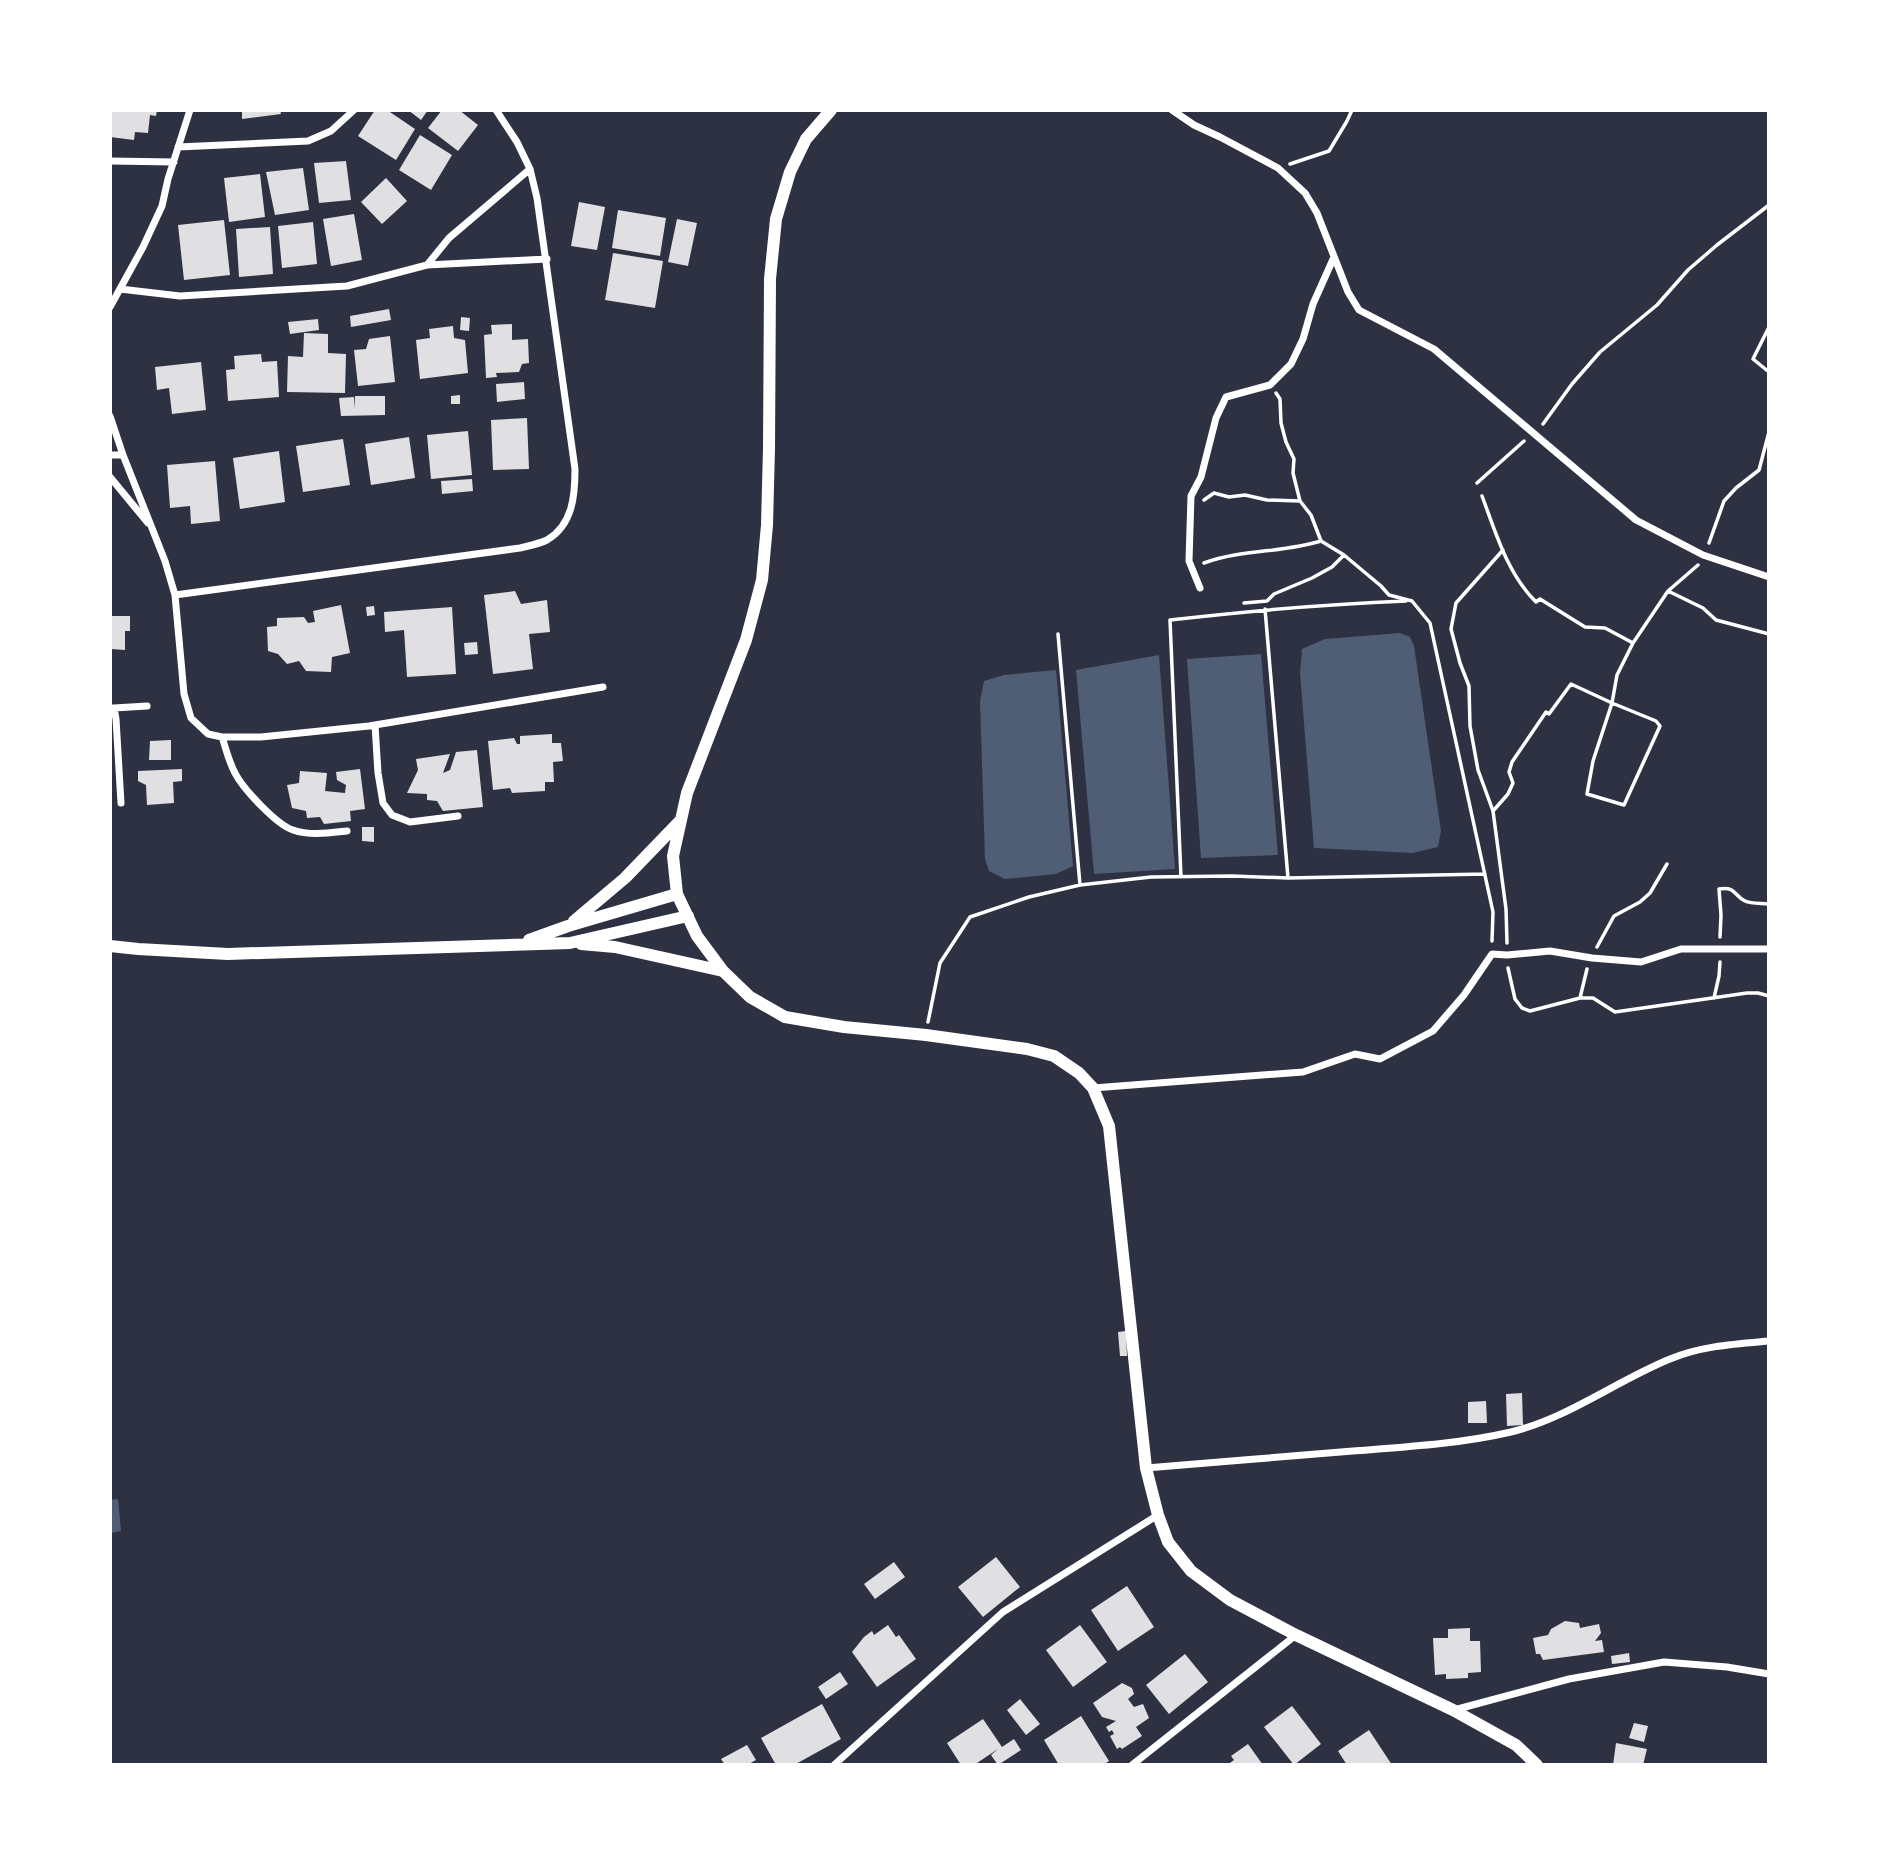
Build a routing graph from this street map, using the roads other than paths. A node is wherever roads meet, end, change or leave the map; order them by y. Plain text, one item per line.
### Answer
1 (190, 110) edge
2 (354, 110) edge
3 (496, 110) edge
4 (831, 110) edge
5 (1172, 110) edge
6 (178, 147) junction
7 (110, 161) edge
8 (174, 162) junction
9 (530, 169) junction
10 (1335, 257) junction
11 (547, 259) junction
12 (427, 265) junction
13 (120, 289) junction
14 (110, 308) edge
15 (110, 416) edge
16 (114, 436) edge
17 (110, 455) edge
18 (123, 455) junction
19 (110, 477) edge
20 (150, 526) junction
21 (1769, 577) edge
22 (1200, 588) dead end
23 (175, 595) junction
24 (603, 687) dead end
25 (147, 706) dead end
26 (112, 708) edge
27 (374, 725) junction
28 (222, 737) junction
29 (121, 803) dead end
30 (458, 816) dead end
31 (681, 821) junction
32 (347, 831) dead end
33 (677, 894) junction
34 (688, 916) junction
35 (568, 926) junction
36 (570, 943) junction
37 (519, 944) junction
38 (110, 946) edge
39 (1769, 949) edge
40 (723, 971) junction
41 (1093, 1088) junction
42 (1769, 1341) edge
43 (1146, 1468) junction
44 (1158, 1515) junction
45 (1296, 1635) junction
46 (1769, 1675) edge
47 (1454, 1710) junction
48 (834, 1765) edge
49 (1132, 1765) edge
50 (1536, 1765) edge

1 - 6 street
2 - 6 street
3 - 9 street
4 - 31 street
5 - 10 street
6 - 8 street
7 - 8 street
8 - 13 street
9 - 11 street
9 - 12 street
10 - 21 street
10 - 22 street
11 - 12 street
11 - 23 street
12 - 13 street
13 - 14 street
15 - 16 street
16 - 18 street
17 - 18 street
18 - 20 street
19 - 20 street
20 - 23 street
23 - 28 street
24 - 27 street
25 - 26 street
26 - 29 street
27 - 28 street
27 - 30 street
28 - 32 street
31 - 33 street
31 - 35 street
33 - 34 street
33 - 35 street
34 - 36 street
34 - 40 street
35 - 37 street
36 - 37 street
36 - 40 street
37 - 38 street
39 - 41 street
40 - 41 street
41 - 43 street
42 - 43 street
43 - 44 street
44 - 45 street
44 - 48 street
45 - 47 street
45 - 49 street
46 - 47 street
47 - 50 street

